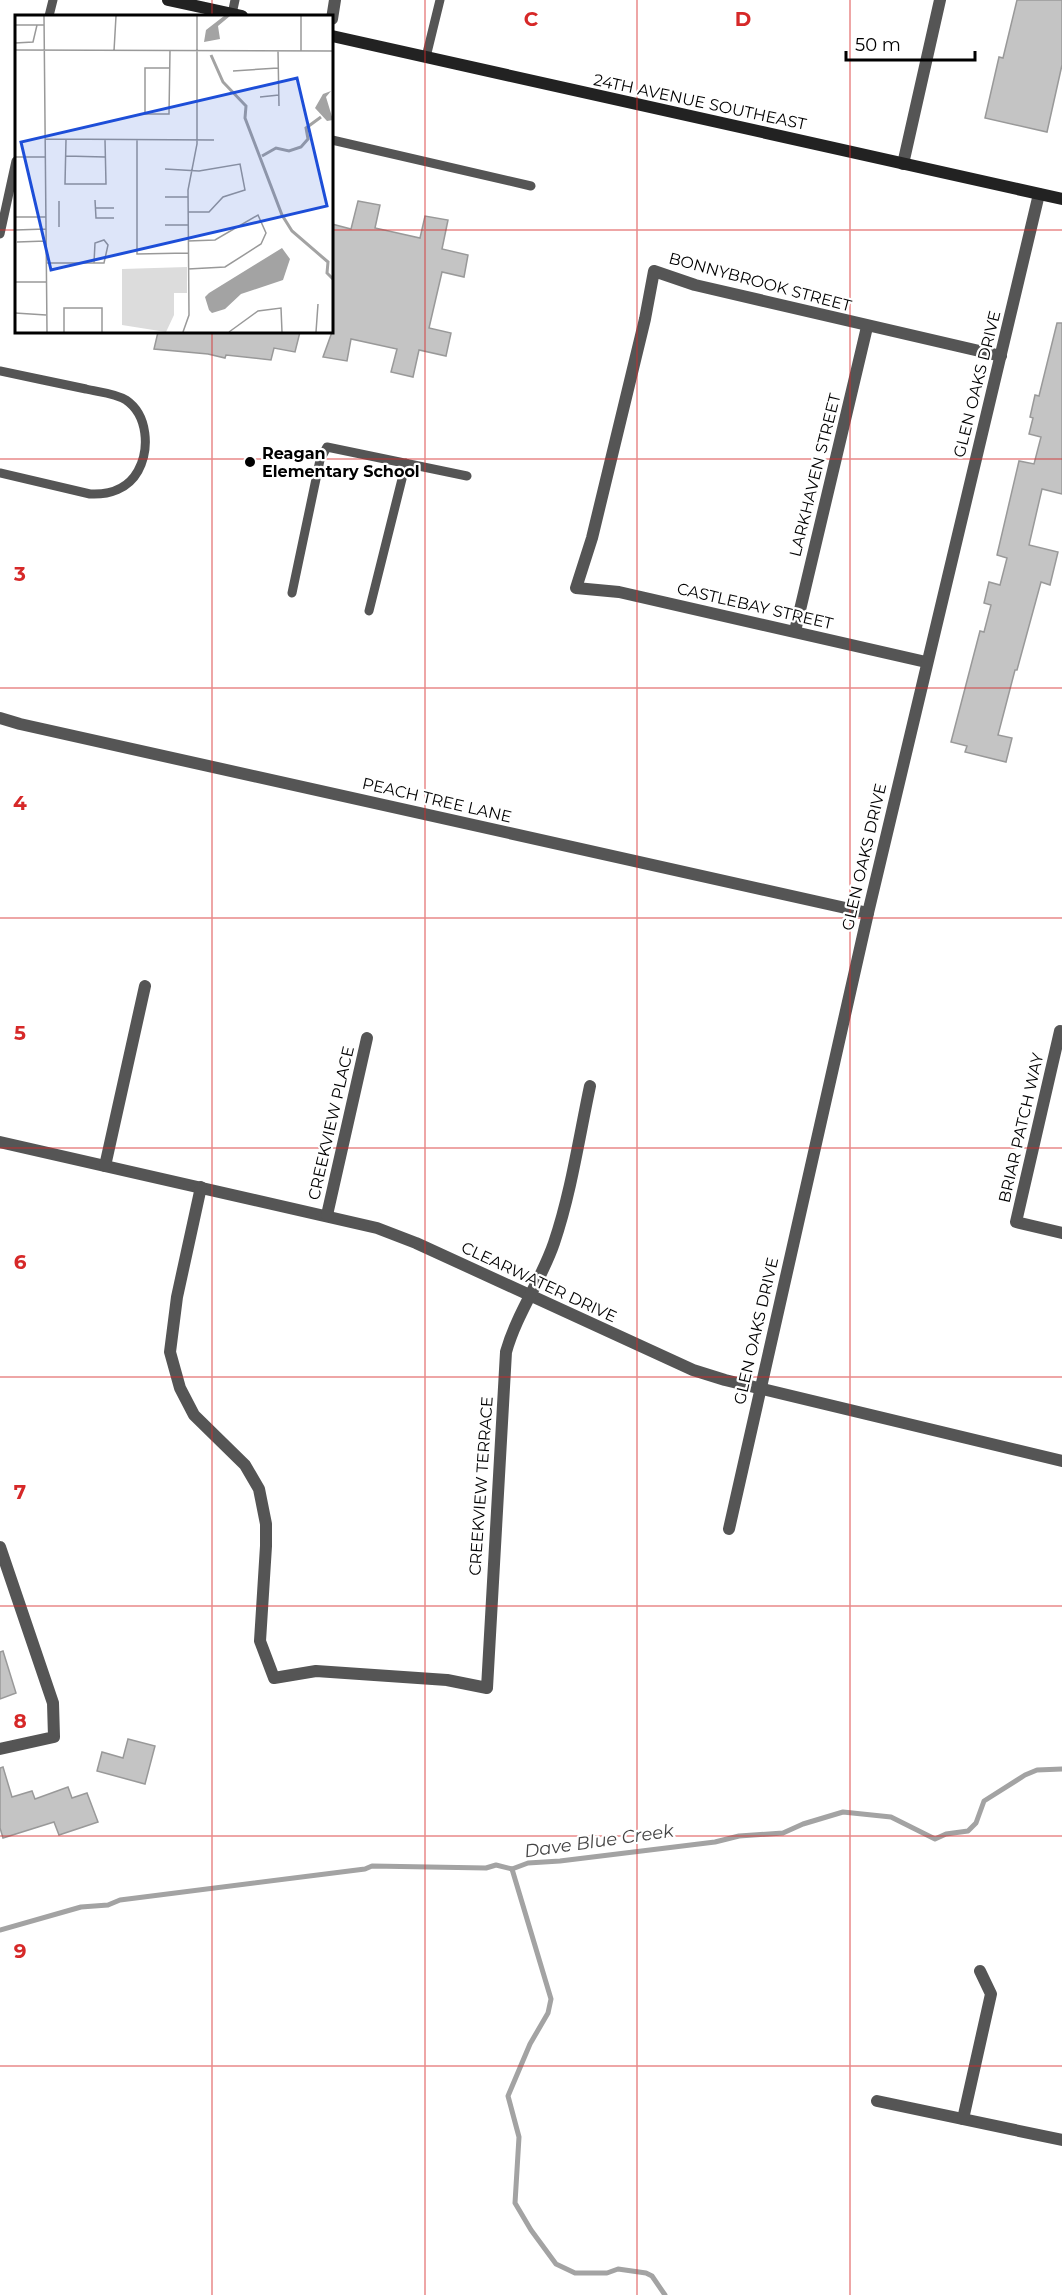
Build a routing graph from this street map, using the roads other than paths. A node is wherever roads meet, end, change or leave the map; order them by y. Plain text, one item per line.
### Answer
1 (53, 0) edge
2 (168, 0) edge
3 (235, 0) edge
4 (335, 0) edge
5 (440, 0) edge
6 (940, 0) edge
7 (49, 15) edge
8 (237, 15) edge
9 (333, 15) edge
10 (333, 36) edge
11 (426, 57) junction
12 (333, 140) edge
13 (903, 164) junction
14 (15, 166) edge
15 (531, 186) dead end
16 (1039, 194) junction
17 (1062, 199) edge
18 (0, 234) edge
19 (867, 327) junction
20 (1001, 356) junction
21 (0, 371) edge
22 (406, 464) junction
23 (0, 473) edge
24 (467, 476) dead end
25 (576, 588) joint
26 (292, 593) dead end
27 (369, 611) dead end
28 (795, 631) junction
29 (926, 662) junction
30 (0, 718) edge
31 (868, 914) junction
32 (145, 986) dead end
33 (1061, 1031) edge
34 (367, 1038) dead end
35 (590, 1086) dead end
36 (0, 1142) edge
37 (105, 1166) junction
38 (201, 1187) junction
39 (327, 1215) junction
40 (1062, 1233) edge
41 (530, 1296) junction
42 (760, 1388) junction
43 (1062, 1461) edge
44 (729, 1529) dead end
45 (0, 1547) edge
46 (0, 1749) edge
47 (980, 1971) dead end
48 (877, 2101) dead end
49 (963, 2119) junction
50 (1062, 2140) edge

1 - 7 lane
2 - 8 street
3 - 8 lane
4 - 9 street
5 - 11 lane
6 - 13 street
10 - 11 street, 24TH AVENUE SOUTHEAST
11 - 13 street, 24TH AVENUE SOUTHEAST
12 - 15 lane
13 - 16 street, 24TH AVENUE SOUTHEAST
14 - 18 lane
16 - 17 street, 24TH AVENUE SOUTHEAST
16 - 20 street, GLEN OAKS DRIVE
19 - 20 street, BONNYBROOK STREET
19 - 25 street, BONNYBROOK STREET
19 - 28 street, LARKHAVEN STREET
20 - 29 street, GLEN OAKS DRIVE
21 - 23 lane
22 - 24 lane
22 - 26 lane
22 - 27 lane
25 - 28 street, CASTLEBAY STREET
28 - 29 street, CASTLEBAY STREET
29 - 31 street, GLEN OAKS DRIVE
30 - 31 street, PEACH TREE LANE
31 - 42 street, GLEN OAKS DRIVE
32 - 37 street
33 - 40 street, BRIAR PATCH WAY
34 - 39 street, CREEKVIEW PLACE
35 - 41 street, CREEKVIEW TERRACE
36 - 37 street, CLEARWATER DRIVE
37 - 38 street, CLEARWATER DRIVE
38 - 39 street, CLEARWATER DRIVE
38 - 41 street, CREEKVIEW TERRACE
39 - 41 street, CLEARWATER DRIVE
41 - 42 street, CLEARWATER DRIVE
42 - 43 street, CLEARWATER DRIVE
42 - 44 street, GLEN OAKS DRIVE
45 - 46 street
47 - 49 street
48 - 49 street
49 - 50 street

